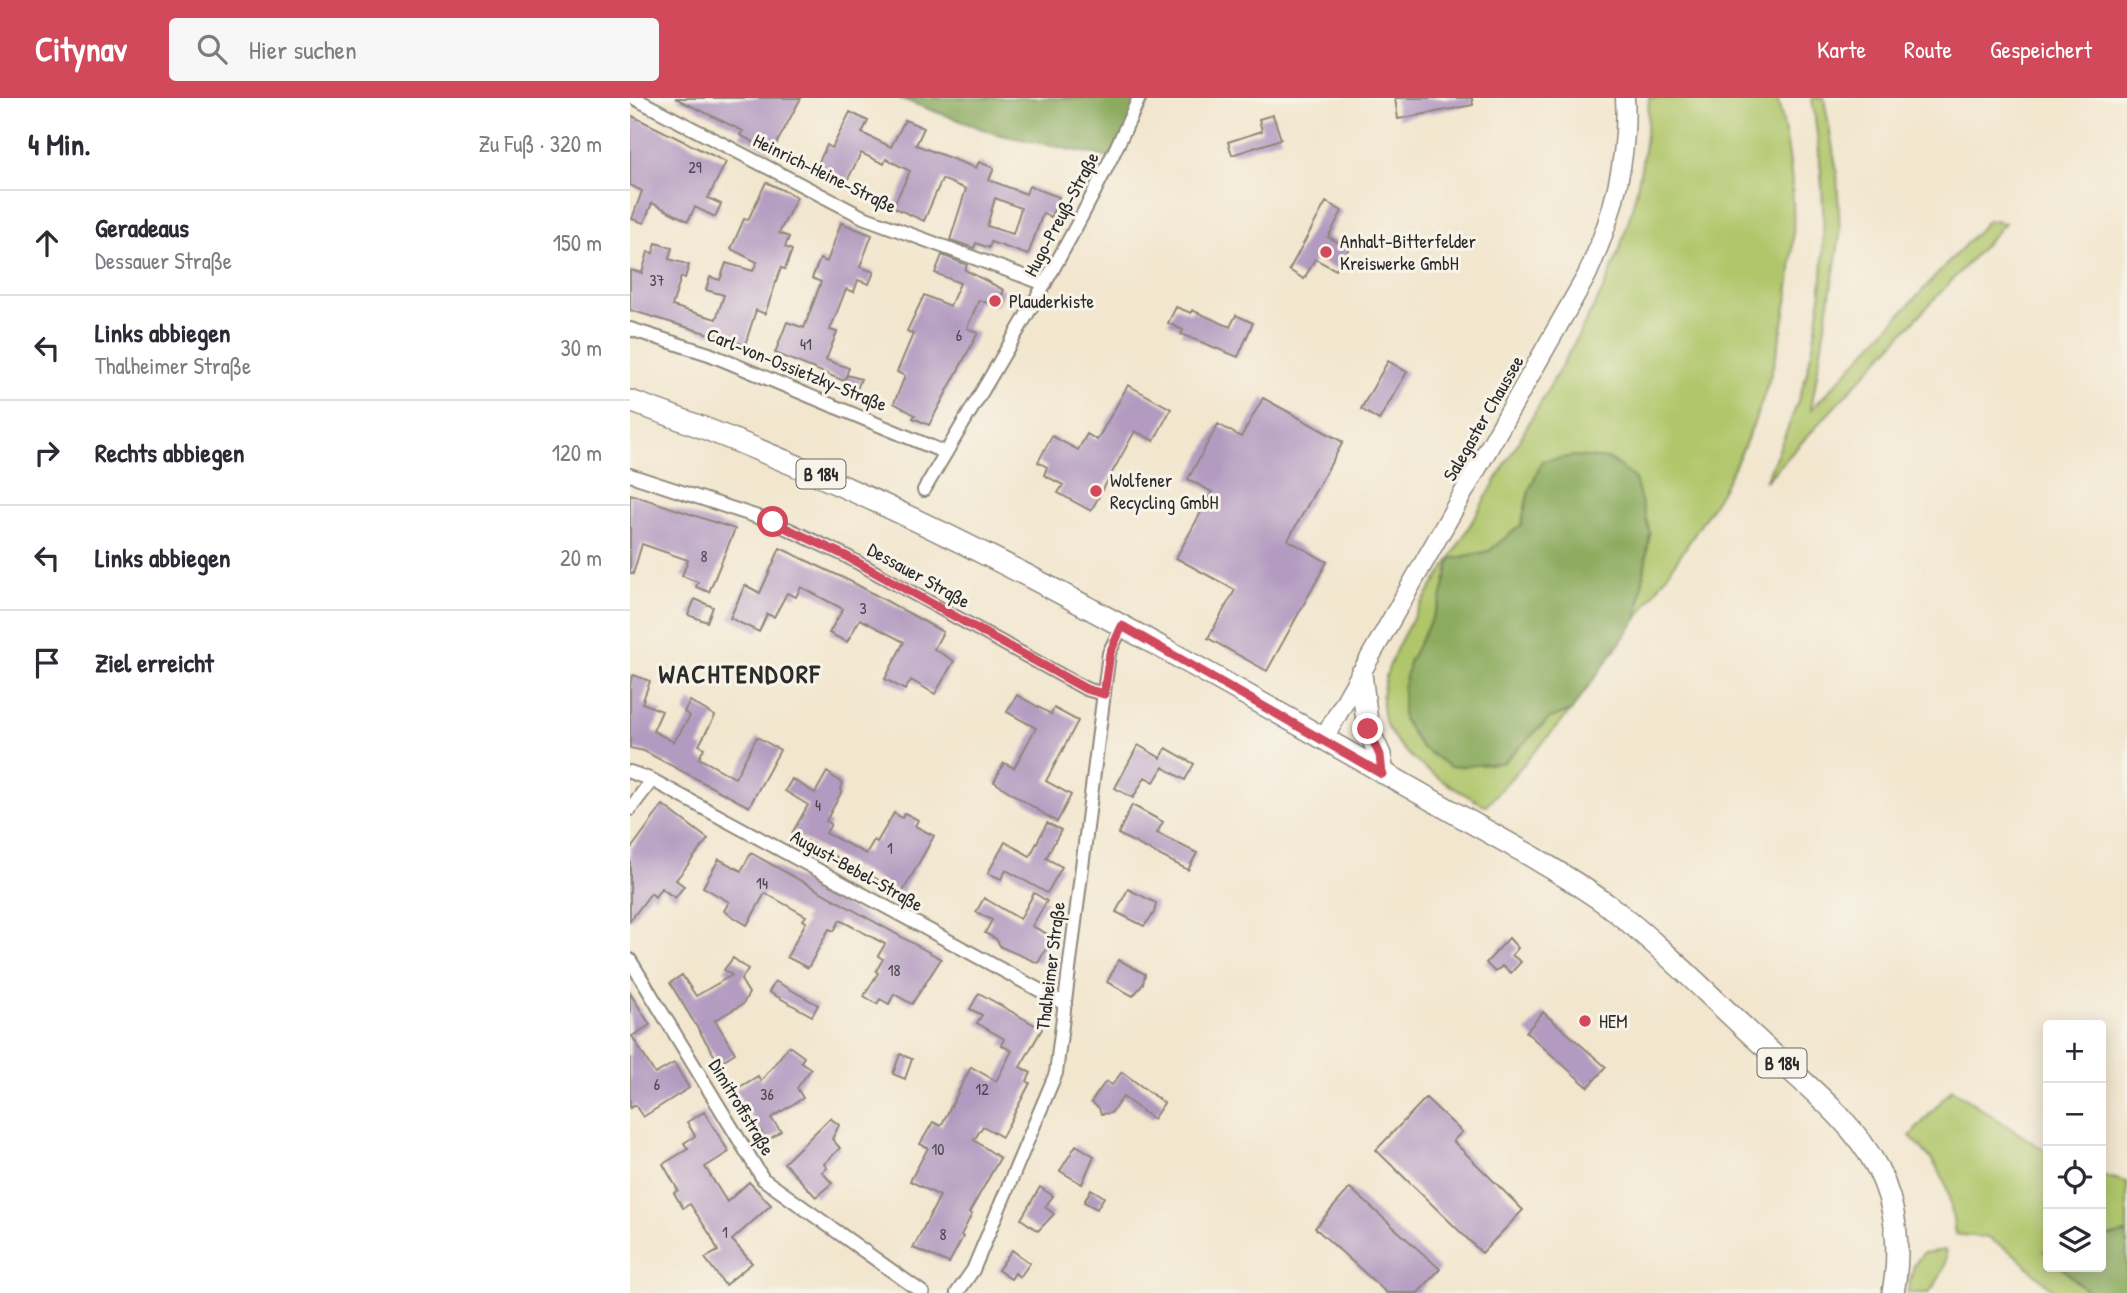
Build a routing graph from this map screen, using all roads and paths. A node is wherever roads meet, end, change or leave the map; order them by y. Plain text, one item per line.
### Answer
1 (634, 98) edge
2 (1139, 98) edge
3 (1625, 98) edge
4 (1045, 284) junction
5 (630, 329) edge
6 (630, 401) edge
7 (946, 453) junction
8 (630, 475) edge
9 (924, 490) dead end
10 (1122, 626) junction
11 (1361, 674) junction
12 (1104, 694) junction
13 (1323, 740) junction
14 (630, 772) edge
15 (1382, 774) junction
16 (652, 780) junction
17 (630, 808) edge
18 (630, 960) edge
19 (1065, 1004) junction
20 (923, 1293) edge
21 (957, 1293) edge
22 (1893, 1293) edge

1 - 4 street, Heinrich-Heine-Straße
2 - 4 street, Hugo-Preuß-Straße
3 - 11 main road, Salegaster Chaussee
4 - 7 street, Hugo-Preuß-Straße
5 - 7 street, Carl-von-Ossietzky-Straße
6 - 10 main road, B 184
7 - 9 street, Hugo-Preuß-Straße
8 - 12 street, Dessauer Straße
10 - 12 street, Thalheimer Straße
10 - 13 main road, B 184
11 - 13 main road, Salegaster Chaussee
11 - 15 main road
12 - 19 street, Thalheimer Straße
13 - 15 main road, B 184
14 - 16 street, August-Bebel-Straße
15 - 22 main road, B 184
16 - 17 street
16 - 19 street, August-Bebel-Straße
18 - 20 street, Dimitroffstraße
19 - 21 street, Thalheimer Straße

